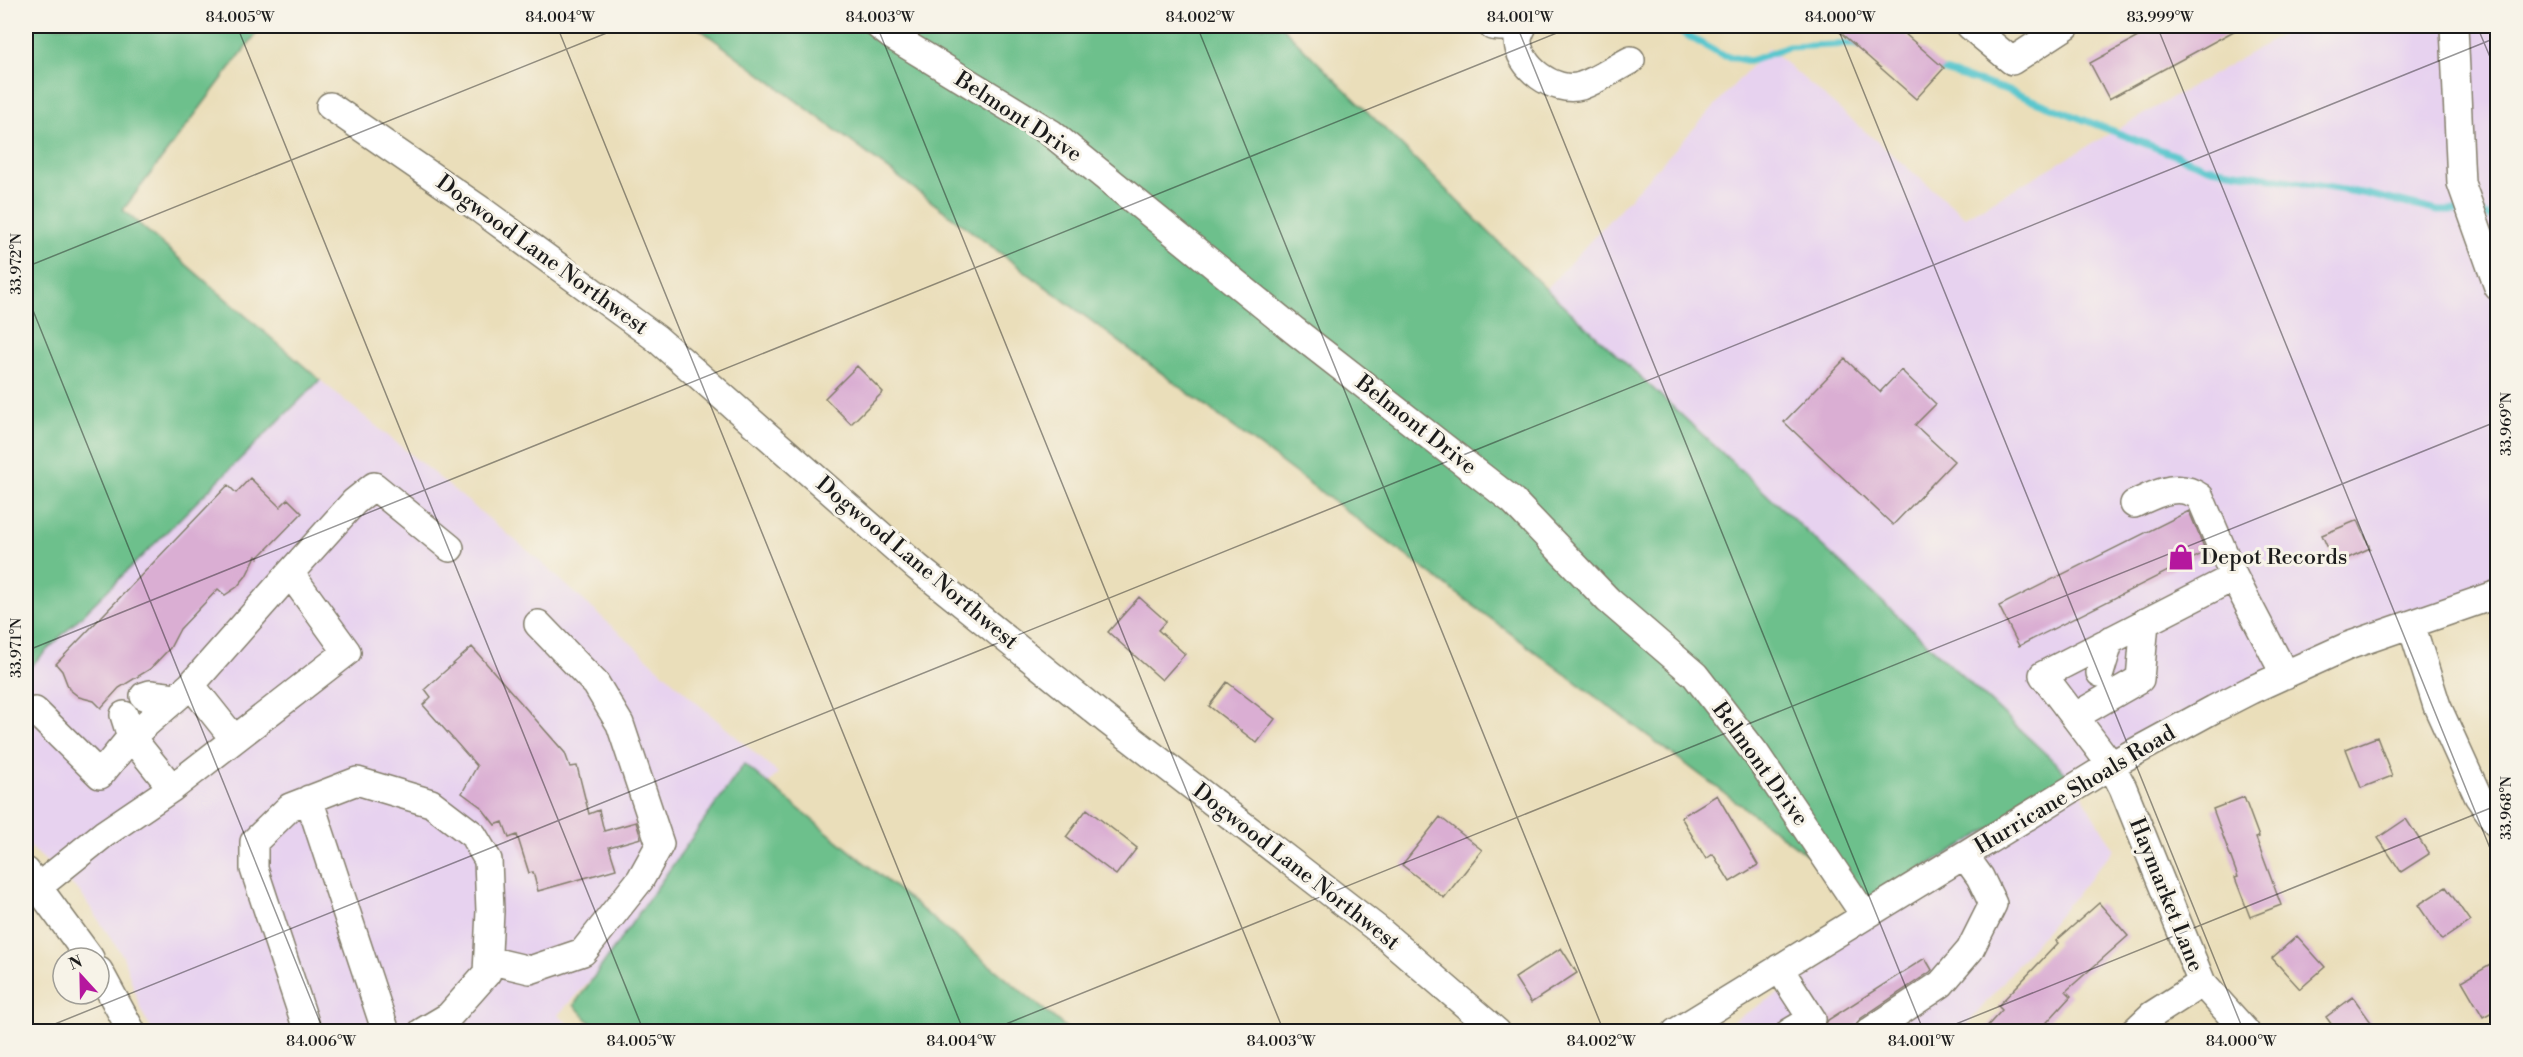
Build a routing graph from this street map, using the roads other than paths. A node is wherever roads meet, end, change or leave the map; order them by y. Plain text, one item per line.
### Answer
1 (879, 26) edge
2 (1492, 26) edge
3 (1522, 26) edge
4 (1970, 26) edge
5 (2066, 26) edge
6 (2454, 26) edge
7 (1631, 60) dead end
8 (330, 106) dead end
9 (2498, 287) edge
10 (2134, 504) dead end
11 (450, 549) dead end
12 (290, 573) junction
13 (2234, 577) junction
14 (2498, 594) edge
15 (2145, 622) junction
16 (538, 624) dead end
17 (2411, 624) junction
18 (2110, 640) junction
19 (2285, 675) junction
20 (184, 691) junction
21 (144, 696) dead end
22 (2090, 701) junction
23 (35, 711) dead end
24 (127, 726) junction
25 (234, 739) junction
26 (2111, 765) junction
27 (172, 788) junction
28 (309, 799) junction
29 (2498, 825) edge
30 (1965, 856) junction
31 (32, 879) edge
32 (1865, 916) junction
33 (81, 946) edge
34 (488, 960) junction
35 (1779, 968) junction
36 (2202, 983) junction
37 (111, 993) edge
38 (1807, 1027) edge
39 (132, 1032) edge
40 (308, 1032) edge
41 (386, 1032) edge
42 (423, 1032) edge
43 (1497, 1032) edge
44 (1676, 1032) edge
45 (1869, 1032) edge
46 (2134, 1032) edge
47 (2246, 1032) edge

1 - 32 street, Belmont Drive
2 - 3 street
3 - 7 street
4 - 5 street
6 - 9 street
8 - 43 street, Dogwood Lane Northwest
10 - 13 street
11 - 12 street
12 - 20 street
12 - 25 street
13 - 15 street
13 - 19 street
14 - 17 street, Hurricane Shoals Road
15 - 18 street
15 - 22 street
16 - 34 street
17 - 19 street, Hurricane Shoals Road
17 - 29 street
18 - 22 street
18 - 22 street, Haymarket Lane
19 - 26 street, Hurricane Shoals Road
20 - 21 street
20 - 24 street
20 - 25 street
22 - 26 street, Haymarket Lane
23 - 24 street
24 - 27 street
25 - 27 street
26 - 30 street, Hurricane Shoals Road
26 - 36 street, Haymarket Lane
27 - 31 street
28 - 34 street
28 - 40 street
28 - 41 street
30 - 32 street, Hurricane Shoals Road
30 - 45 street
31 - 33 street
32 - 35 street, Hurricane Shoals Road
34 - 42 street
35 - 38 street
35 - 44 street, Hurricane Shoals Road
36 - 46 street, Haymarket Lane
36 - 47 street
37 - 39 street

